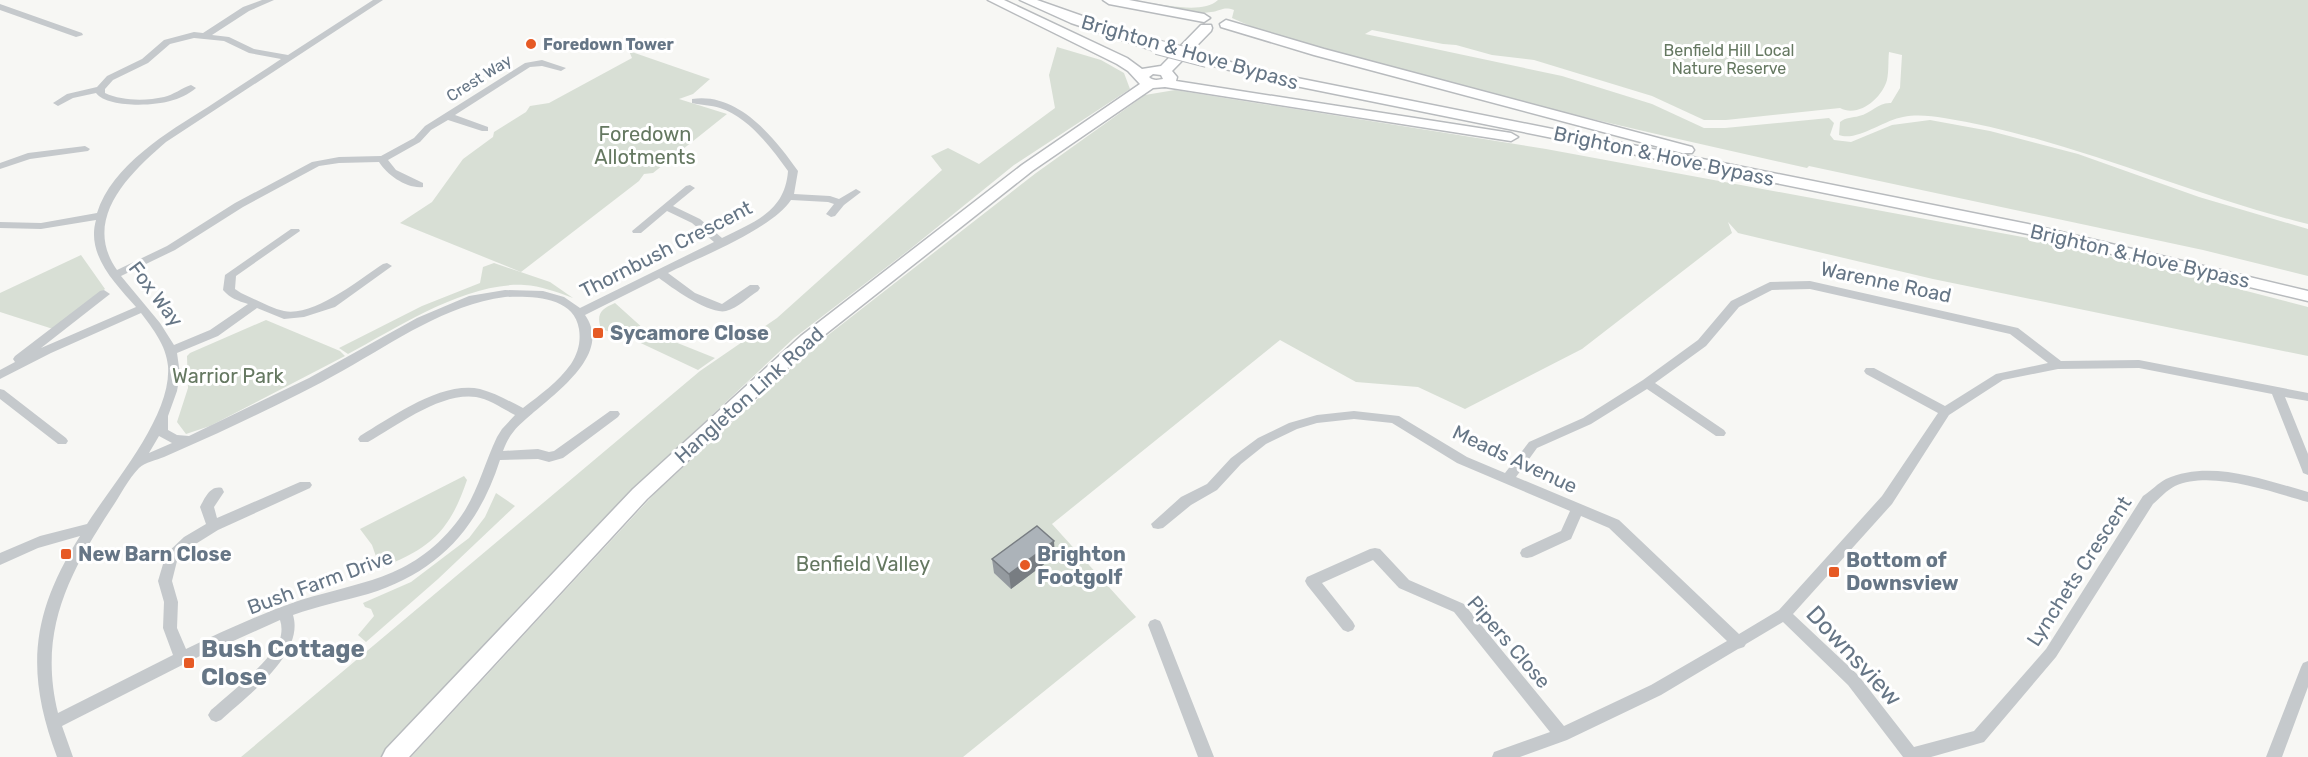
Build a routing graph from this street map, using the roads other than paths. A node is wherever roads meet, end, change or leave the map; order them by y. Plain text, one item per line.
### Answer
1 (270, 0) edge
2 (379, 0) edge
3 (994, 0) edge
4 (1026, 0) edge
5 (1051, 0) edge
6 (1109, 0) edge
7 (0, 7) edge
8 (1205, 23) junction
9 (79, 35) dead end
10 (206, 35) junction
11 (1162, 43) junction
12 (1211, 56) junction
13 (288, 58) junction
14 (561, 68) dead end
15 (1155, 79) junction
16 (191, 88) dead end
17 (100, 89) junction
18 (695, 101) dead end
19 (58, 103) dead end
20 (447, 116) junction
21 (485, 129) dead end
22 (85, 149) dead end
23 (1704, 154) junction
24 (382, 159) junction
25 (0, 166) edge
26 (1774, 179) junction
27 (419, 185) dead end
28 (690, 188) dead end
29 (856, 192) dead end
30 (790, 197) junction
31 (840, 203) junction
32 (666, 207) junction
33 (831, 214) dead end
34 (101, 216) junction
35 (6, 226) edge
36 (295, 231) dead end
37 (637, 231) dead end
38 (0, 236) edge
39 (722, 243) junction
40 (387, 266) dead end
41 (660, 273) junction
42 (115, 275) junction
43 (2308, 285) edge
44 (754, 288) dead end
45 (104, 294) dead end
46 (2308, 296) edge
47 (256, 304) junction
48 (143, 308) junction
49 (723, 308) junction
50 (580, 313) junction
51 (716, 319) dead end
52 (52, 332) junction
53 (83, 334) junction
54 (171, 351) junction
55 (16, 365) junction
56 (2058, 365) junction
57 (1870, 371) dead end
58 (0, 375) edge
59 (1647, 383) junction
60 (2276, 390) junction
61 (0, 393) edge
62 (2308, 397) edge
63 (1945, 412) junction
64 (524, 414) junction
65 (614, 414) dead end
66 (162, 416) junction
67 (1720, 433) dead end
68 (364, 439) dead end
69 (194, 440) junction
70 (62, 441) dead end
71 (494, 456) junction
72 (136, 463) junction
73 (2308, 470) edge
74 (1508, 479) junction
75 (305, 485) dead end
76 (217, 492) dead end
77 (2308, 497) edge
78 (1577, 509) junction
79 (1158, 524) dead end
80 (213, 526) junction
81 (92, 529) junction
82 (1527, 553) dead end
83 (0, 560) edge
84 (285, 612) junction
85 (1784, 614) junction
86 (1155, 625) dead end
87 (1348, 626) dead end
88 (1739, 643) junction
89 (182, 657) junction
90 (2308, 667) edge
91 (216, 715) dead end
92 (53, 723) junction
93 (1562, 735) junction
94 (1912, 756) edge
95 (65, 757) edge
96 (393, 757) edge
97 (1206, 757) edge
98 (1500, 757) edge
99 (2274, 757) edge

1 - 10 street
2 - 13 street, Fox Way
3 - 15 highway
4 - 11 highway, Brighton & Hove Bypass
5 - 11 highway, Brighton & Hove Bypass
6 - 8 highway
7 - 9 street
8 - 15 highway, Hangleton Link Road
8 - 23 highway
10 - 13 street
10 - 17 street
11 - 12 highway, Brighton & Hove Bypass, bridge
12 - 23 highway, Brighton & Hove Bypass
12 - 26 highway, Brighton & Hove Bypass
13 - 34 street, Fox Way
14 - 20 street, Crest Way
15 - 26 highway
15 - 96 highway, Hangleton Link Road
16 - 17 street
17 - 19 street
18 - 30 street
20 - 21 street, Crest Way
20 - 24 street, Crest Way
22 - 25 street
23 - 43 highway, Brighton & Hove Bypass
24 - 27 street
24 - 42 street, Crest Way
26 - 46 highway, Brighton & Hove Bypass
28 - 32 street
29 - 31 street
30 - 31 street
30 - 39 street, Thornbush Crescent
31 - 33 street
32 - 37 street
32 - 39 street
34 - 35 street
34 - 42 street, Fox Way
35 - 38 street
36 - 47 street
39 - 41 street, Thornbush Crescent
40 - 47 street
41 - 49 street
41 - 50 street, Thornbush Crescent
42 - 48 street, Fox Way
44 - 49 street
45 - 52 street
47 - 54 street
48 - 53 street
48 - 54 street, Fox Way
49 - 51 street
50 - 64 street, Bush Farm Drive
50 - 69 street
52 - 53 street
52 - 55 street
53 - 55 street
54 - 66 street, Fox Way
55 - 58 street
56 - 59 street, Warenne Road
56 - 60 street
56 - 63 street
57 - 63 street
59 - 67 street
59 - 74 street, Warenne Road
60 - 62 street
60 - 73 street
61 - 70 street
63 - 85 street
64 - 68 street
64 - 71 street, Bush Farm Drive
65 - 71 street
66 - 69 street
66 - 72 street, Fox Way
69 - 72 street
71 - 84 street, Bush Farm Drive
72 - 81 street, Fox Way
74 - 78 street, Meads Avenue
74 - 79 street, Meads Avenue
75 - 80 street
76 - 80 street
77 - 94 street, Lynchets Crescent
78 - 82 street
78 - 88 street, Meads Avenue
80 - 89 street
81 - 83 street
81 - 92 street, Fox Way
84 - 89 street, Bush Farm Drive
84 - 91 street
85 - 88 street
85 - 94 street, Downsview
86 - 97 street
87 - 93 street, Pipers Close
88 - 93 street
89 - 92 street, Bush Farm Drive
90 - 99 street
92 - 95 street, Fox Way
93 - 98 street

